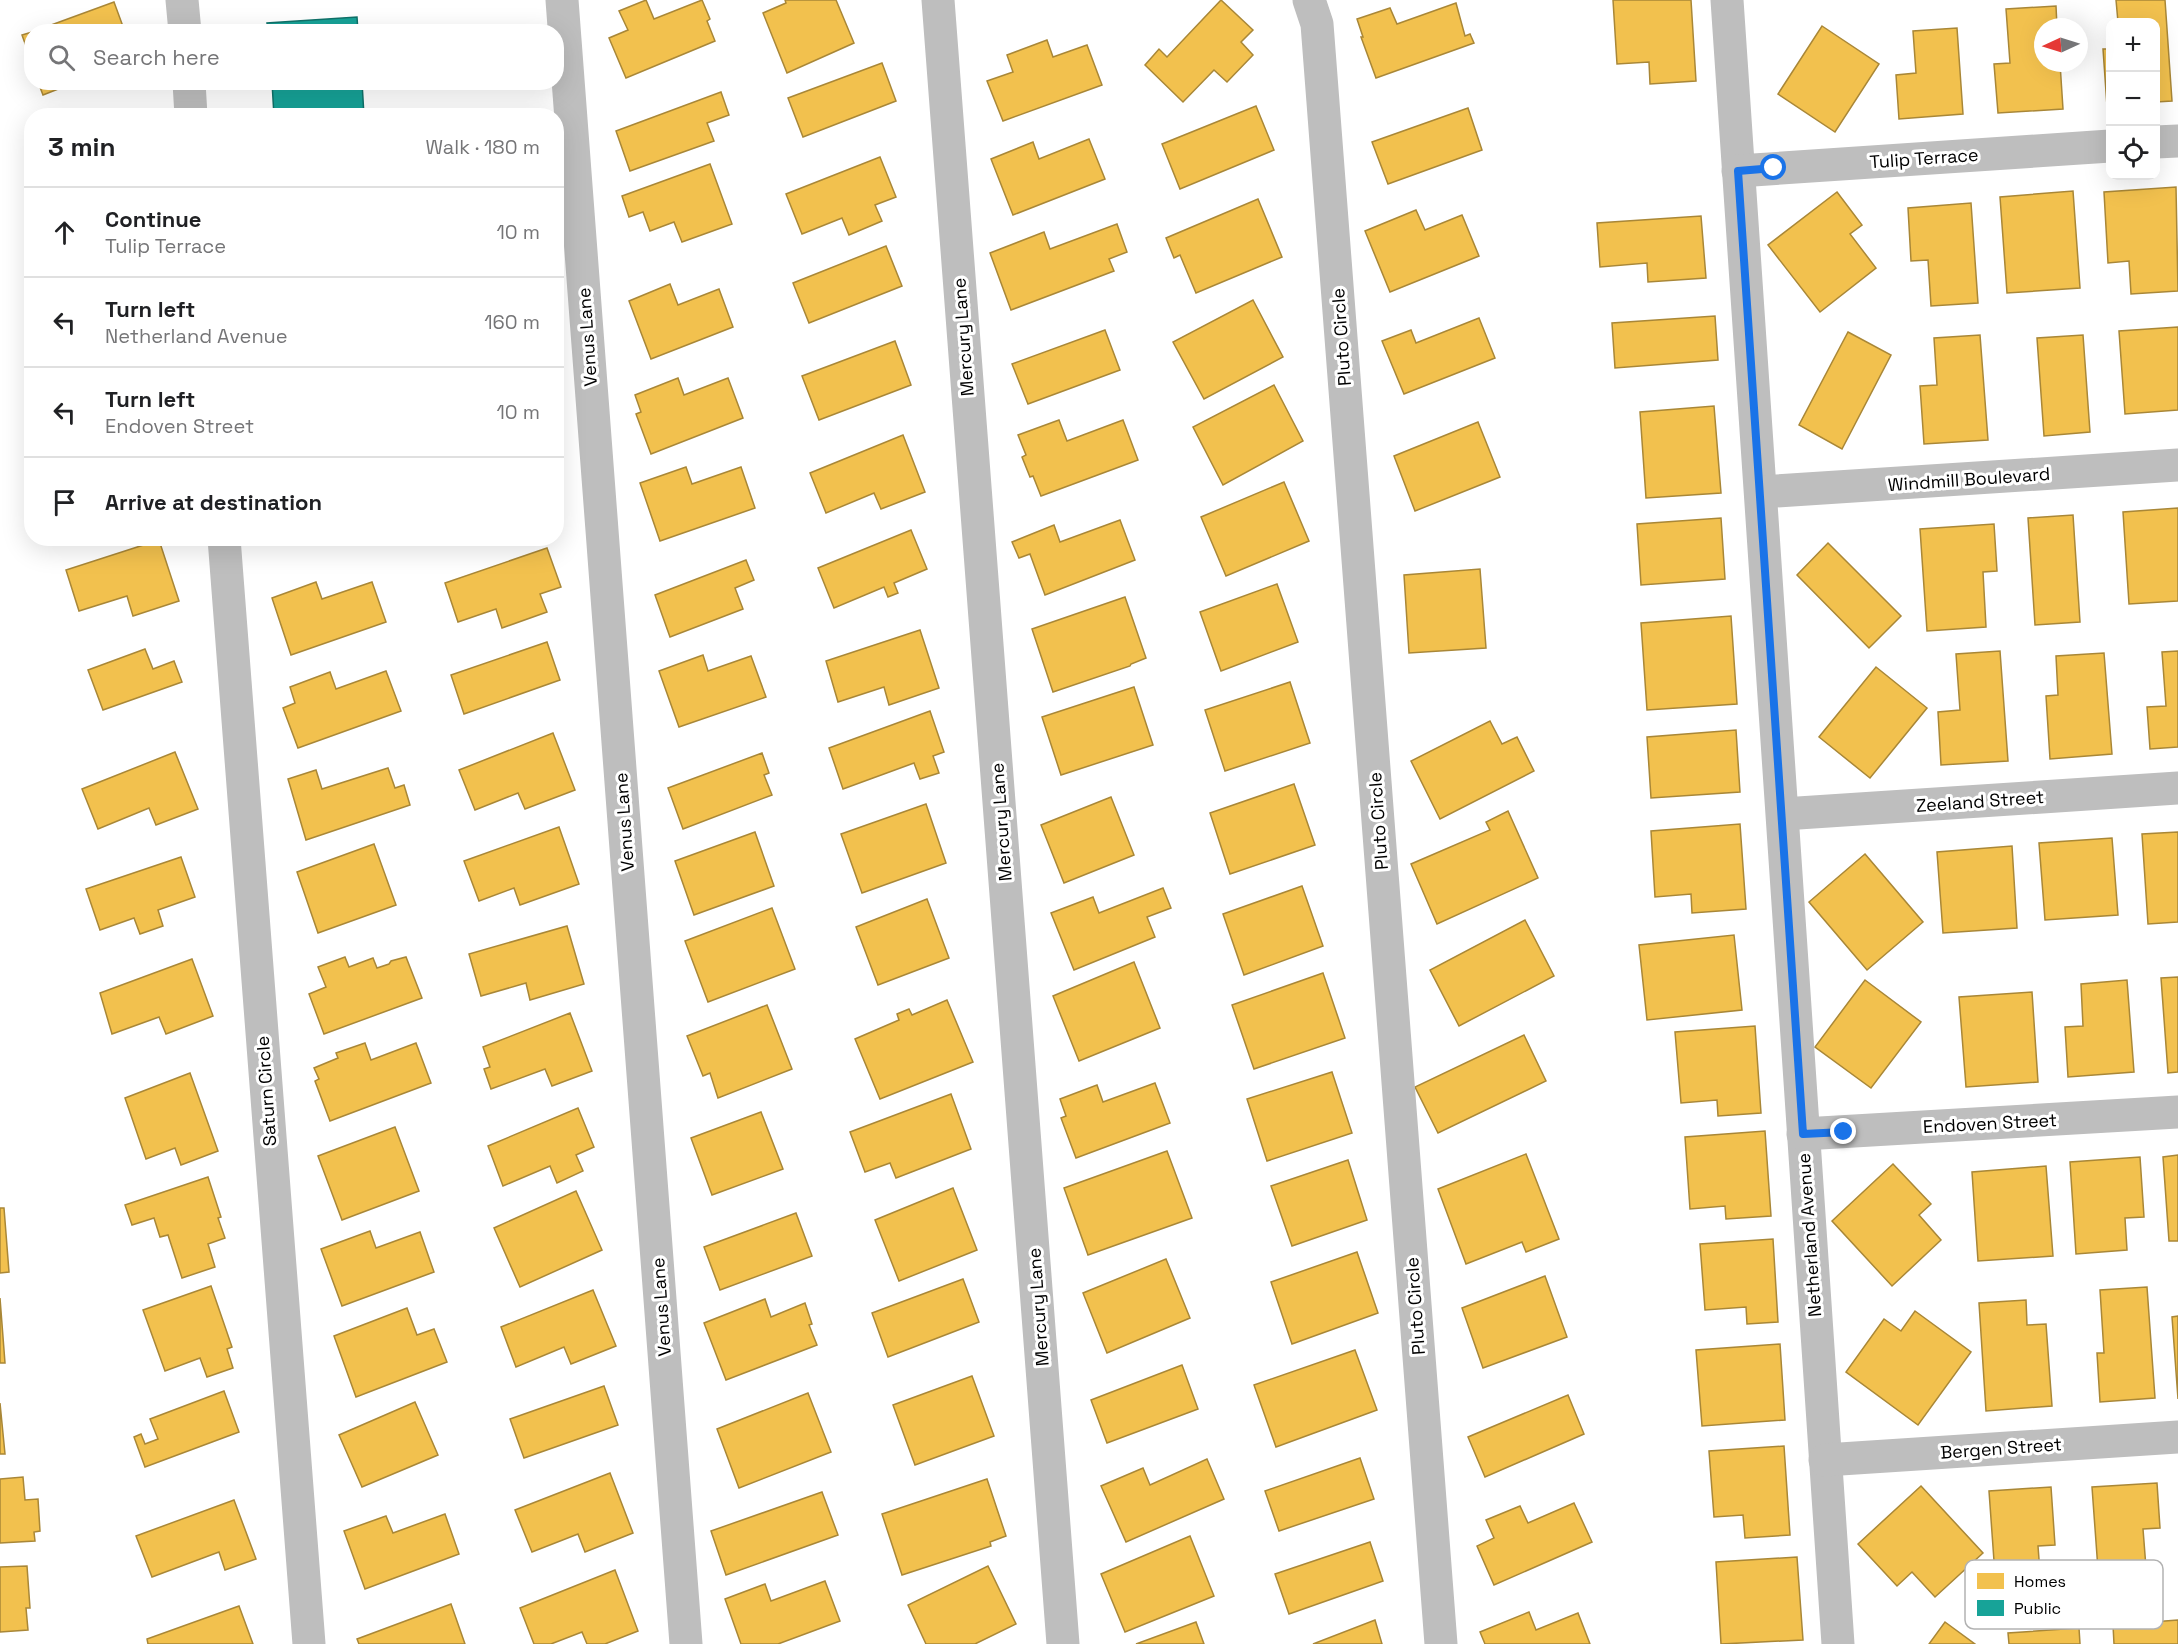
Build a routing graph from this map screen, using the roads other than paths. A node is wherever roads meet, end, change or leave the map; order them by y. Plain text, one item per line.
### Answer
1 (182, 0) edge
2 (562, 0) edge
3 (938, 0) edge
4 (1308, 0) edge
5 (1727, 0) edge
6 (184, 24) edge
7 (564, 24) edge
8 (564, 27) edge
9 (189, 90) edge
10 (191, 108) edge
11 (2178, 141) edge
12 (2160, 142) edge
13 (2106, 146) edge
14 (1738, 171) junction
15 (2178, 465) edge
16 (1761, 492) junction
17 (225, 546) edge
18 (2178, 788) edge
19 (1783, 814) junction
20 (2178, 1112) edge
21 (1803, 1134) junction
22 (2178, 1437) edge
23 (1825, 1460) junction
24 (309, 1644) edge
25 (686, 1644) edge
26 (1063, 1644) edge
27 (1441, 1644) edge
28 (1838, 1644) edge

1 - 6 street
2 - 7 street, Venus Lane
3 - 26 street, Mercury Lane
4 - 27 street, Pluto Circle
5 - 14 street, Netherland Avenue
8 - 25 street, Venus Lane
9 - 10 street
11 - 12 street
13 - 14 street, Tulip Terrace
14 - 16 street, Netherland Avenue
15 - 16 street, Windmill Boulevard
16 - 19 street, Netherland Avenue
17 - 24 street, Saturn Circle
18 - 19 street, Zeeland Street
19 - 21 street, Netherland Avenue
20 - 21 street, Endoven Street
21 - 23 street, Netherland Avenue
22 - 23 street, Bergen Street
23 - 28 street, Netherland Avenue

